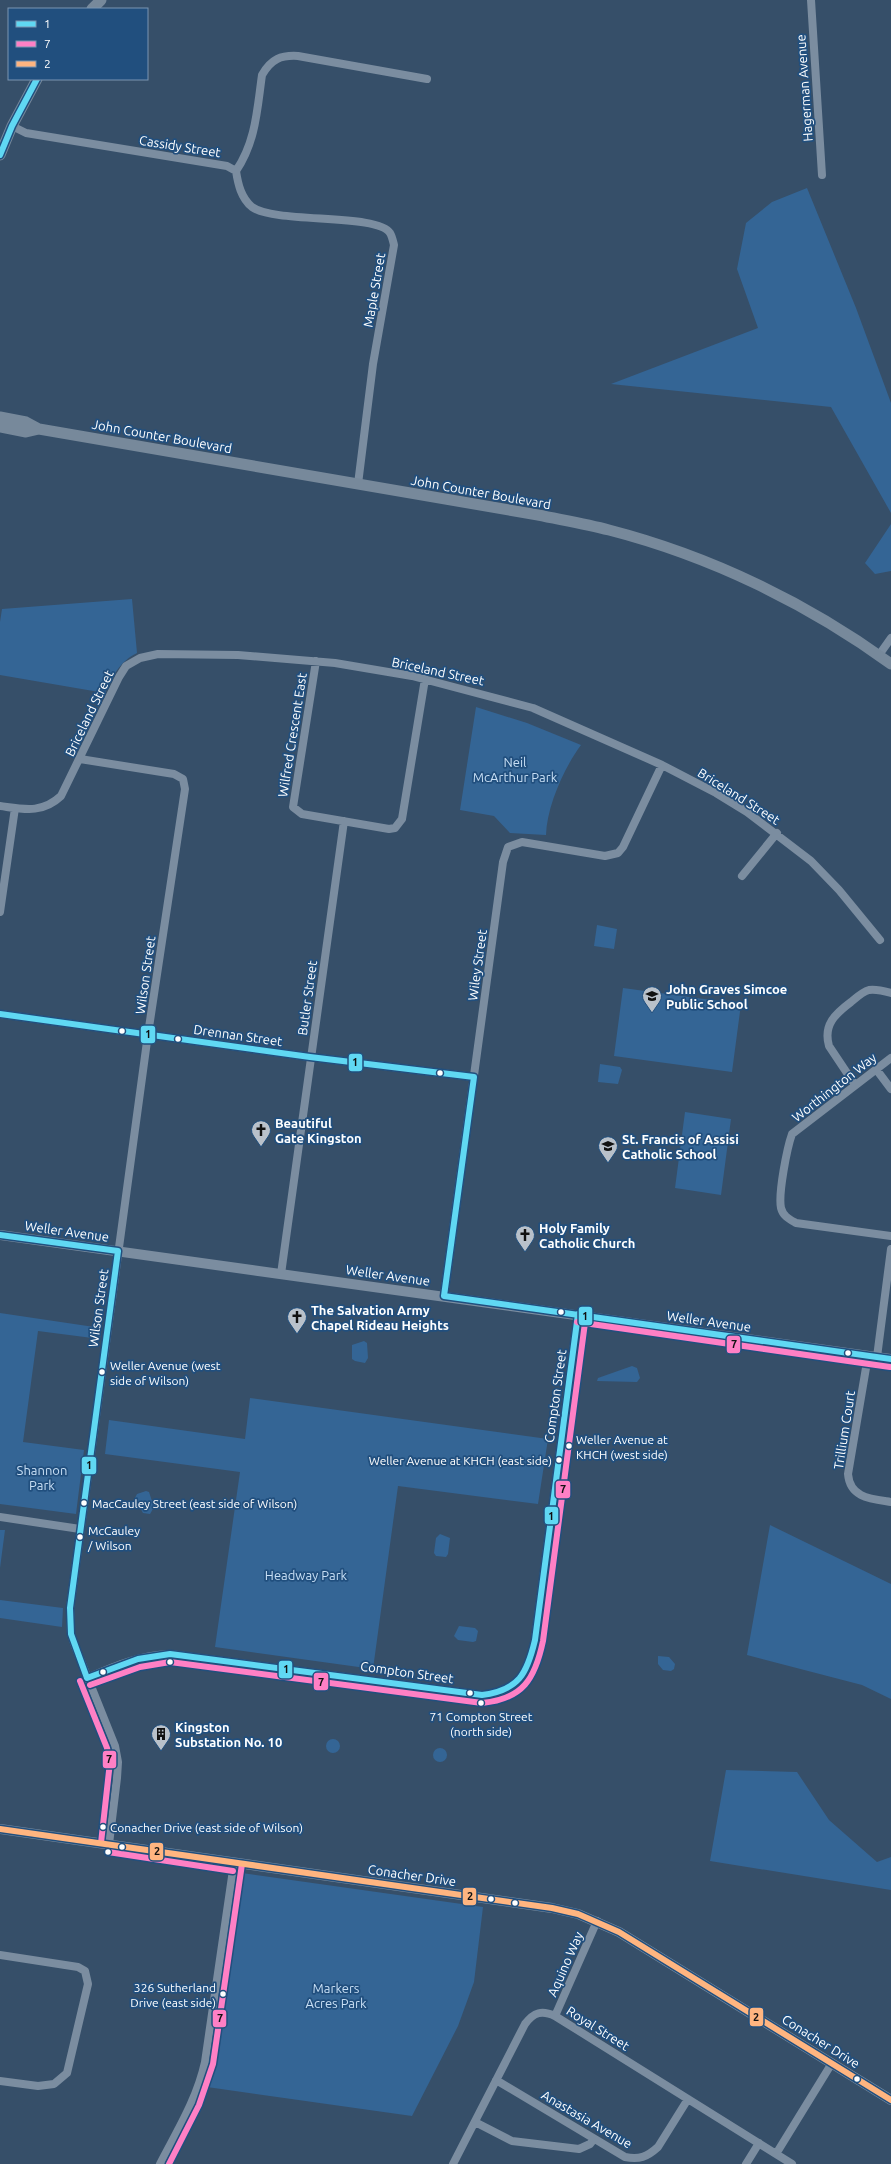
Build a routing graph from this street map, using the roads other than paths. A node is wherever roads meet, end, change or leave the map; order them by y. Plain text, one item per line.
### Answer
1 (100, 0) edge
2 (811, 0) edge
3 (93, 8) edge
4 (428, 78) dead end
5 (36, 80) edge
6 (12, 126) junction
7 (0, 155) edge
8 (236, 171) junction
9 (822, 175) dead end
10 (0, 417) edge
11 (0, 427) edge
12 (39, 429) junction
13 (358, 484) junction
14 (891, 638) edge
15 (879, 655) junction
16 (316, 661) junction
17 (891, 664) edge
18 (425, 679) junction
19 (80, 759) junction
20 (662, 765) junction
21 (0, 806) edge
22 (15, 808) junction
23 (344, 821) junction
24 (777, 833) junction
25 (742, 876) dead end
26 (0, 912) edge
27 (880, 940) dead end
28 (891, 993) edge
29 (0, 1014) edge
30 (148, 1034) junction
31 (310, 1057) junction
32 (891, 1058) edge
33 (876, 1069) junction
34 (474, 1077) junction
35 (855, 1085) junction
36 (891, 1089) edge
37 (0, 1235) edge
38 (891, 1236) edge
39 (891, 1249) edge
40 (118, 1251) junction
41 (281, 1274) junction
42 (444, 1296) junction
43 (578, 1314) junction
44 (872, 1356) junction
45 (891, 1359) edge
46 (891, 1502) edge
47 (0, 1517) edge
48 (80, 1529) junction
49 (87, 1678) junction
50 (0, 1829) edge
51 (109, 1844) junction
52 (234, 1863) junction
53 (597, 1921) junction
54 (0, 1955) edge
55 (555, 2016) junction
56 (832, 2063) junction
57 (496, 2080) junction
58 (0, 2081) edge
59 (688, 2099) junction
60 (891, 2100) edge
61 (475, 2122) junction
62 (594, 2139) junction
63 (759, 2143) junction
64 (776, 2154) junction
65 (160, 2164) edge
66 (453, 2164) edge
67 (746, 2164) edge
68 (792, 2164) edge

1 - 3 main road
2 - 9 street, Hagerman Avenue
4 - 8 street
5 - 6 main road
6 - 7 main road
6 - 8 street, Cassidy Street
8 - 13 street, Maple Street
10 - 12 main road, John Counter Boulevard
11 - 12 main road, John Counter Boulevard
12 - 13 main road, John Counter Boulevard
13 - 15 main road, John Counter Boulevard
14 - 15 street
15 - 17 main road, John Counter Boulevard
16 - 18 street, Briceland Street
16 - 19 street, Briceland Street
16 - 23 street, Wilfred Crescent East
18 - 20 street, Briceland Street
18 - 23 street
19 - 22 street, Briceland Street
19 - 30 street, Wilson Street
20 - 24 street, Briceland Street
20 - 34 street, Wiley Street
21 - 22 street, Briceland Street
22 - 26 street
23 - 31 street, Butler Street
24 - 25 street
24 - 27 street, Briceland Street
28 - 35 street
29 - 30 street, Drennan Street
30 - 31 street, Drennan Street
30 - 40 street, Wilson Street
31 - 34 street, Drennan Street
31 - 41 street, Butler Street
32 - 33 street, Worthington Way
33 - 35 street, Worthington Way
33 - 36 street
34 - 42 street, Wiley Street
35 - 38 street, Worthington Way
37 - 40 street, Weller Avenue
39 - 44 street, Trillium Court
40 - 41 street, Weller Avenue
40 - 48 street, Wilson Street
41 - 42 street, Weller Avenue
42 - 43 street, Weller Avenue
43 - 44 street, Weller Avenue
43 - 49 street, Compton Street
44 - 45 street, Weller Avenue
44 - 46 street, Trillium Court
47 - 48 street
48 - 49 street, Wilson Street
49 - 51 street, Wilson Street
50 - 51 street, Conacher Drive
51 - 52 street, Conacher Drive
52 - 53 street, Conacher Drive
52 - 65 street
53 - 55 street, Aquino Way
53 - 56 street, Conacher Drive
54 - 58 street
55 - 57 street, Royal Street
55 - 59 street, Royal Street
56 - 60 street, Conacher Drive
56 - 64 street
57 - 61 street, Royal Street
57 - 62 street, Anastasia Avenue
59 - 62 street, Anastasia Avenue
59 - 63 street, Royal Street
61 - 62 street
61 - 66 street, Royal Street
63 - 64 street, Royal Street
63 - 67 street
64 - 68 street, Royal Street

